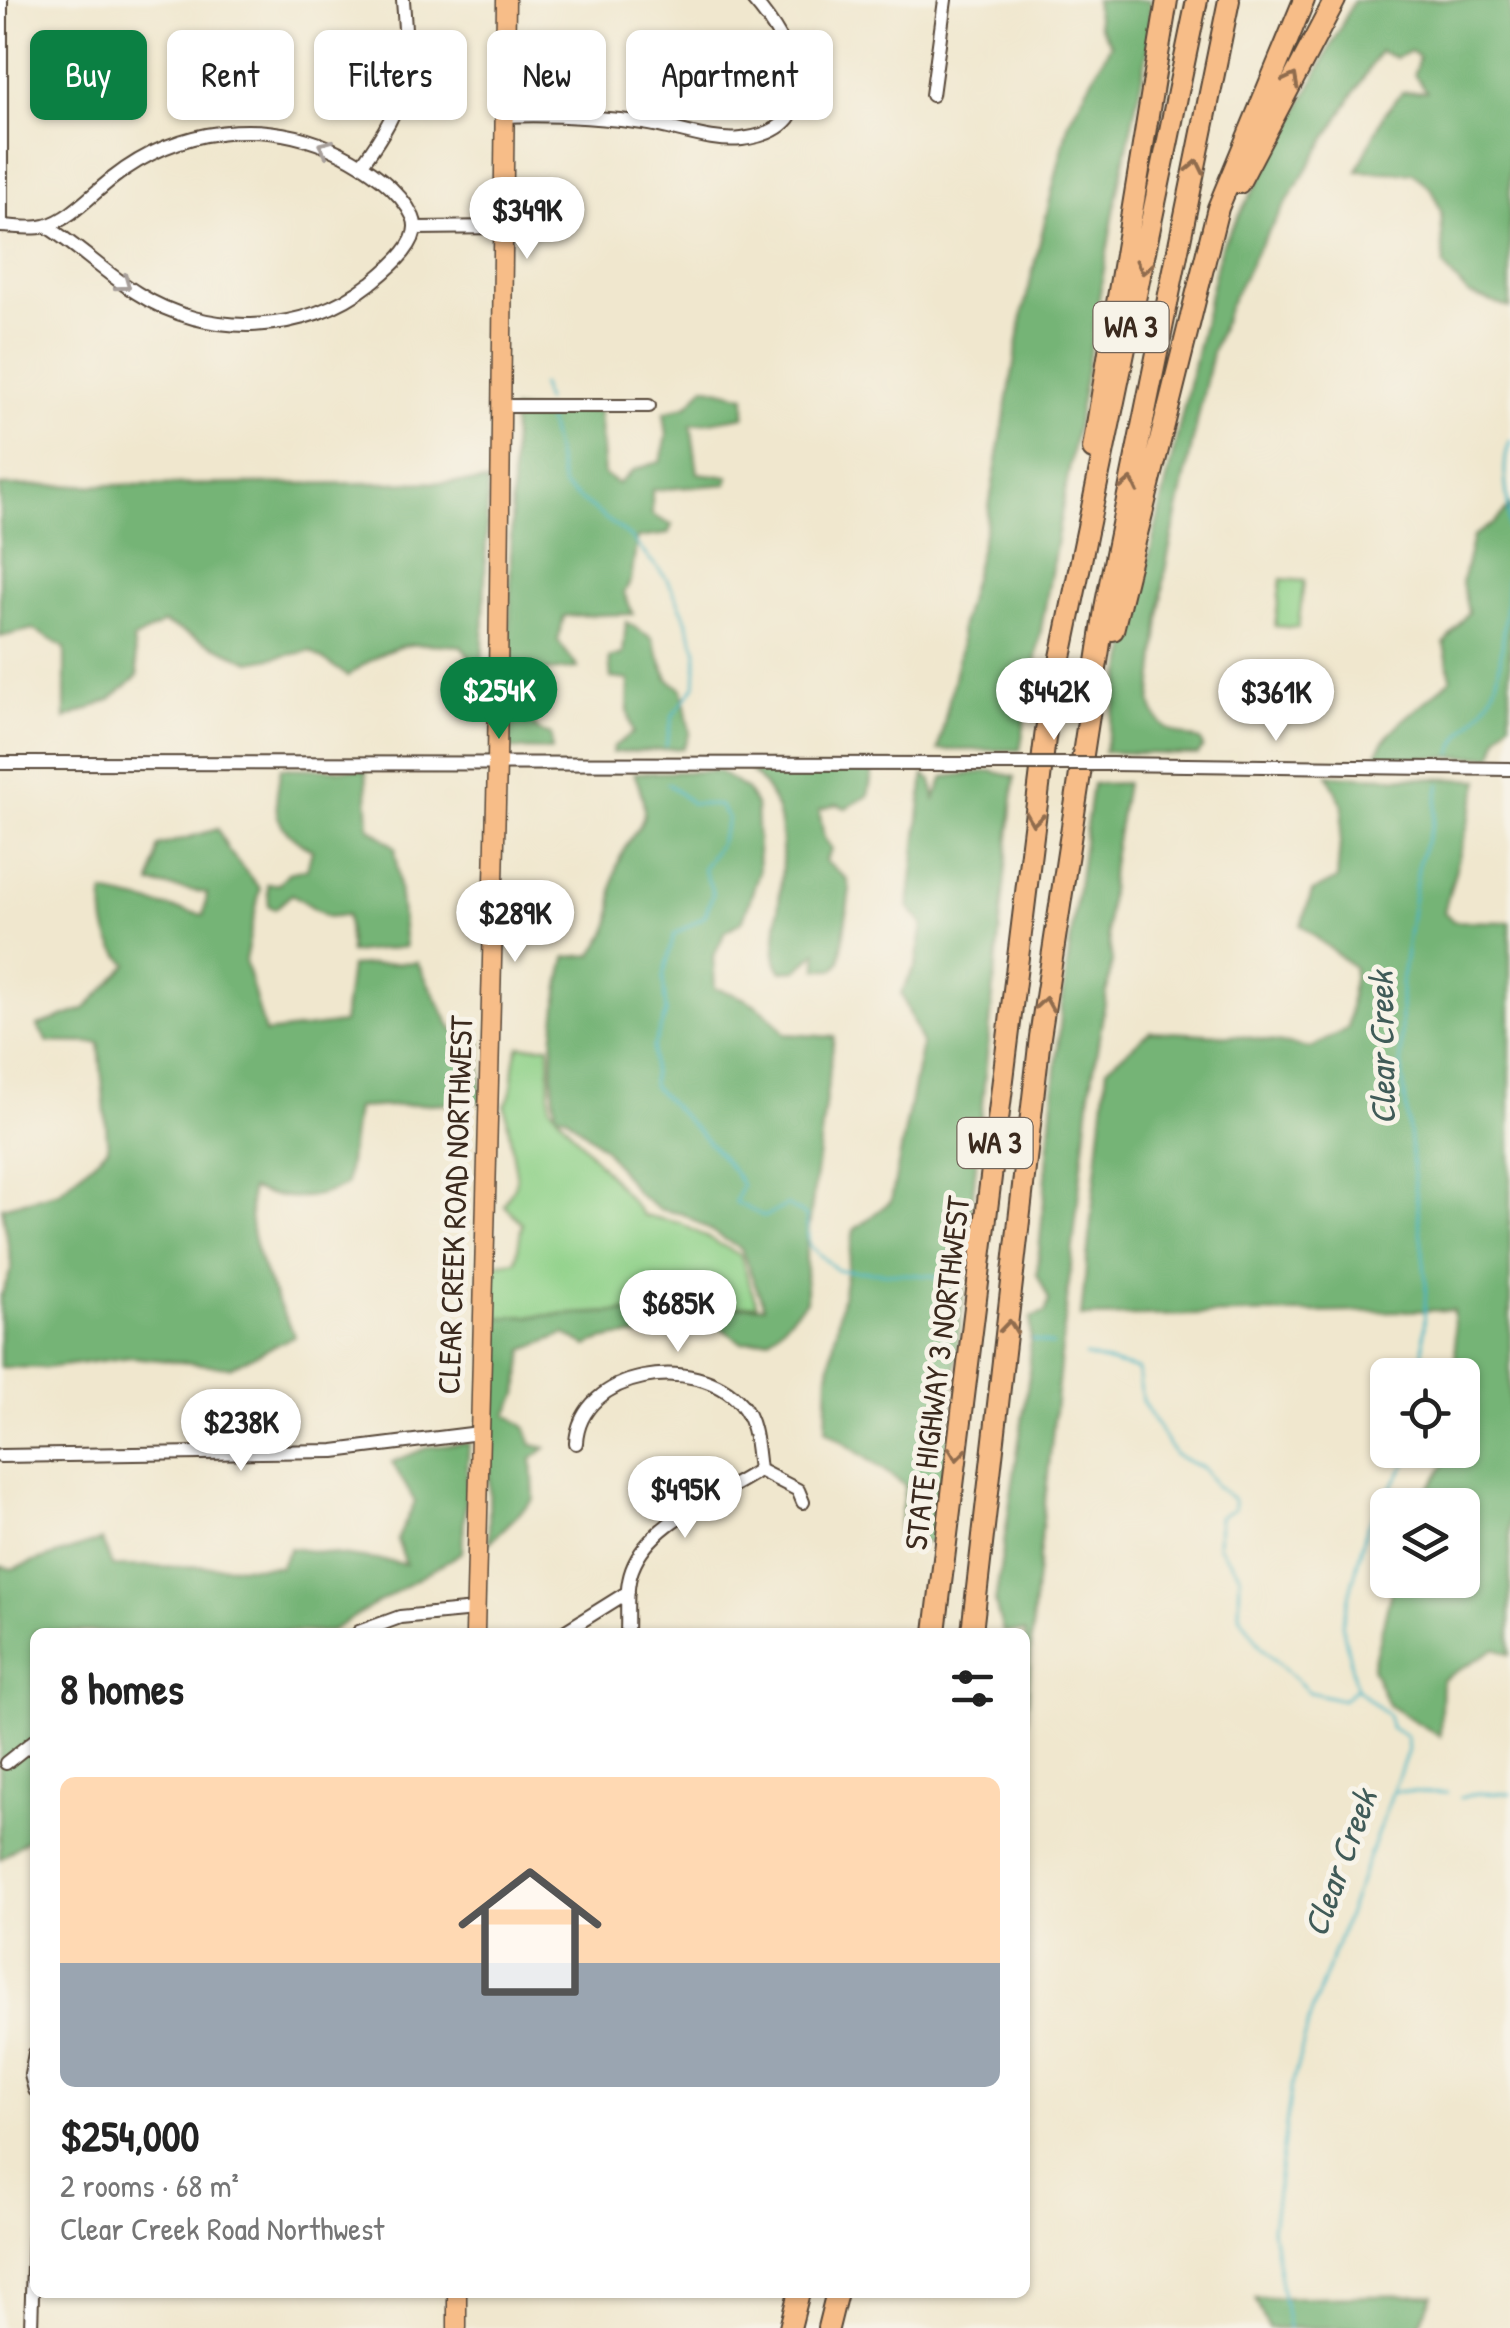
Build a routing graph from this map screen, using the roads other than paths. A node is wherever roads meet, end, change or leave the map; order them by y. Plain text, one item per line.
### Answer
1 (2, 0) edge
2 (403, 0) edge
3 (506, 0) edge
4 (753, 0) edge
5 (946, 0) edge
6 (1164, 0) edge
7 (1198, 0) edge
8 (1228, 0) edge
9 (1304, 0) edge
10 (1335, 0) edge
11 (505, 30) edge
12 (932, 94) dead end
13 (1, 109) edge
14 (504, 120) edge
15 (604, 120) edge
16 (362, 164) junction
17 (0, 226) edge
18 (46, 226) junction
19 (416, 228) junction
20 (502, 228) junction
21 (1205, 262) junction
22 (502, 406) junction
23 (649, 406) dead end
24 (1060, 653) junction
25 (1083, 753) junction
26 (0, 763) edge
27 (496, 763) junction
28 (1510, 769) edge
29 (479, 1432) junction
30 (576, 1443) dead end
31 (0, 1456) edge
32 (759, 1470) junction
33 (804, 1502) dead end
34 (628, 1592) junction
35 (475, 1610) junction
36 (370, 1628) edge
37 (474, 1628) edge
38 (570, 1628) edge
39 (627, 1628) edge
40 (935, 1628) edge
41 (972, 1628) edge
42 (30, 1744) edge
43 (6, 1762) dead end
44 (32, 2298) edge
45 (457, 2298) edge
46 (798, 2298) edge
47 (836, 2298) edge
48 (31, 2328) edge
49 (456, 2328) edge
50 (790, 2328) edge
51 (828, 2328) edge

1 - 13 street
2 - 16 street
3 - 11 main road, CLEAR CREEK ROAD NORTHWEST
4 - 15 street
5 - 12 street
6 - 24 highway
7 -> 24 highway, STATE HIGHWAY 3 NORTHWEST / WA 3
25 -> 8 highway, STATE HIGHWAY 3 NORTHWEST / WA 3
9 - 21 highway
21 -> 10 highway
13 - 17 street
14 - 20 main road, CLEAR CREEK ROAD NORTHWEST
16 -> 18 street
16 - 19 street
17 - 18 street
18 -> 19 street
19 - 20 street
20 - 22 main road, CLEAR CREEK ROAD NORTHWEST
21 - 25 highway
22 - 23 street
22 - 27 main road, CLEAR CREEK ROAD NORTHWEST
24 -> 40 highway, STATE HIGHWAY 3 NORTHWEST / WA 3
41 -> 25 highway, STATE HIGHWAY 3 NORTHWEST / WA 3
26 - 27 street
27 - 28 street, bridge
27 - 29 main road, CLEAR CREEK ROAD NORTHWEST
29 - 31 street
29 - 35 main road, CLEAR CREEK ROAD NORTHWEST
30 - 32 street
32 - 33 street
32 - 34 street
34 - 38 street
34 - 39 street
35 - 36 street
35 - 37 main road, CLEAR CREEK ROAD NORTHWEST
42 - 43 street
44 - 48 street
45 - 49 main road
46 - 50 highway
47 - 51 highway

